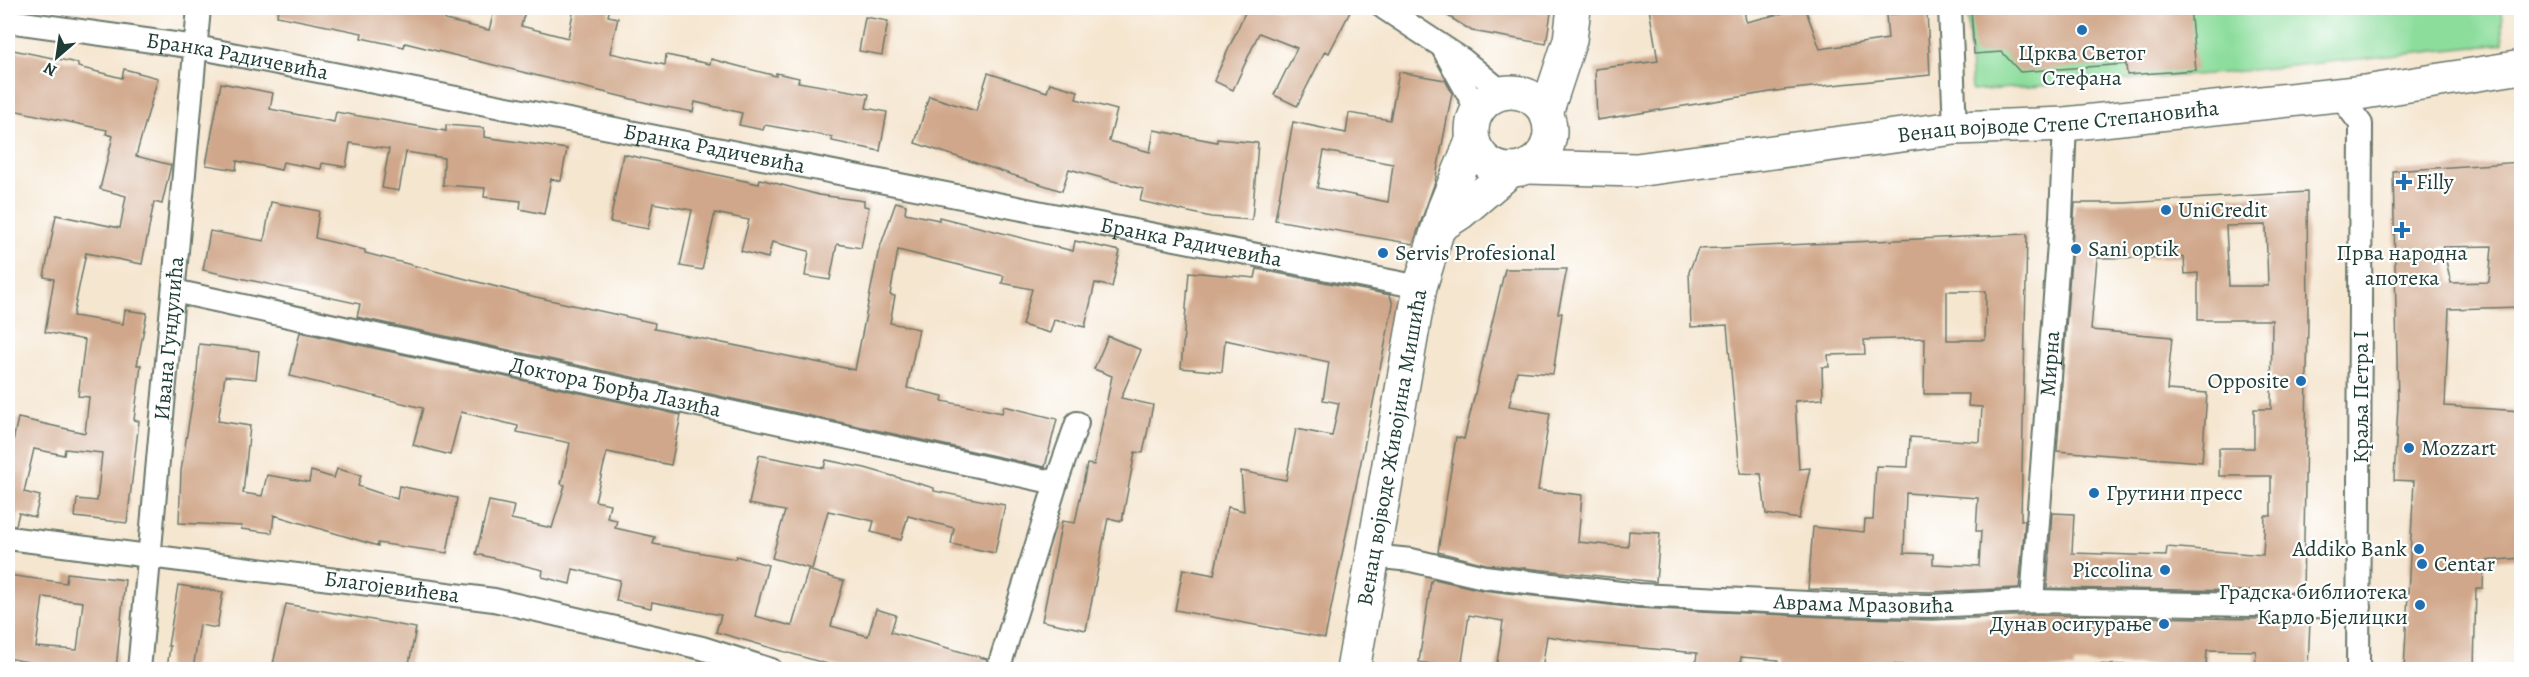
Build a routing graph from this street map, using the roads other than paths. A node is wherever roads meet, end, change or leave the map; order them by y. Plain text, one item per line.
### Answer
1 (199, 8) edge
2 (1384, 8) edge
3 (1574, 8) edge
4 (1950, 8) edge
5 (8, 21) edge
6 (1440, 44) junction
7 (196, 47) junction
8 (1563, 57) junction
9 (2522, 67) edge
10 (2391, 88) junction
11 (2339, 95) junction
12 (1490, 108) junction
13 (1547, 117) junction
14 (2065, 124) junction
15 (2361, 124) junction
16 (1955, 128) junction
17 (1519, 168) junction
18 (1594, 168) junction
19 (1440, 226) junction
20 (1420, 287) junction
21 (174, 291) junction
22 (1077, 423) dead end
23 (1056, 483) junction
24 (8, 538) edge
25 (151, 555) junction
26 (1371, 556) junction
27 (2032, 601) junction
28 (2360, 607) junction
29 (139, 669) edge
30 (771, 669) edge
31 (998, 669) edge
32 (1353, 669) edge
33 (2358, 669) edge

1 - 7 street, Ивана Гундулића
2 - 6 street
3 - 8 main road
4 - 16 street
5 - 7 street, Бранка Радичевића
6 - 12 street
6 - 12 street
7 - 20 street, Бранка Радичевића
7 - 21 street, Ивана Гундулића
8 - 12 main road
8 - 13 main road
9 - 10 main road, Венац војводе Степе Степановића
10 - 11 main road, Венац војводе Степе Степановића
10 - 15 street
11 - 14 main road, Венац војводе Степе Степановића
11 - 15 street
12 - 13 main road
12 - 17 main road
12 - 19 main road, Венац војводе Живојина Мишића
13 - 17 main road
13 - 18 main road
14 - 16 main road, Венац војводе Степе Степановића
14 - 27 street, Мирна
15 - 28 street, Краља Петра I
16 - 18 main road, Венац војводе Степе Степановића
17 - 18 main road, Венац војводе Степе Степановића
17 - 19 main road
19 - 20 main road, Венац војводе Живојина Мишића
20 - 26 main road, Венац војводе Живојина Мишића
21 - 23 street, Доктора Ђорђа Лазића
21 - 25 street, Ивана Гундулића
22 - 23 street
23 - 31 street
24 - 25 street, Благојевићева
25 - 29 street, Ивана Гундулића
25 - 30 street, Благојевићева
26 - 27 street, Аврама Мразовића
26 - 32 main road, Венац војводе Живојина Мишића
27 - 28 street, Аврама Мразовића
28 - 33 street, Краља Петра I

